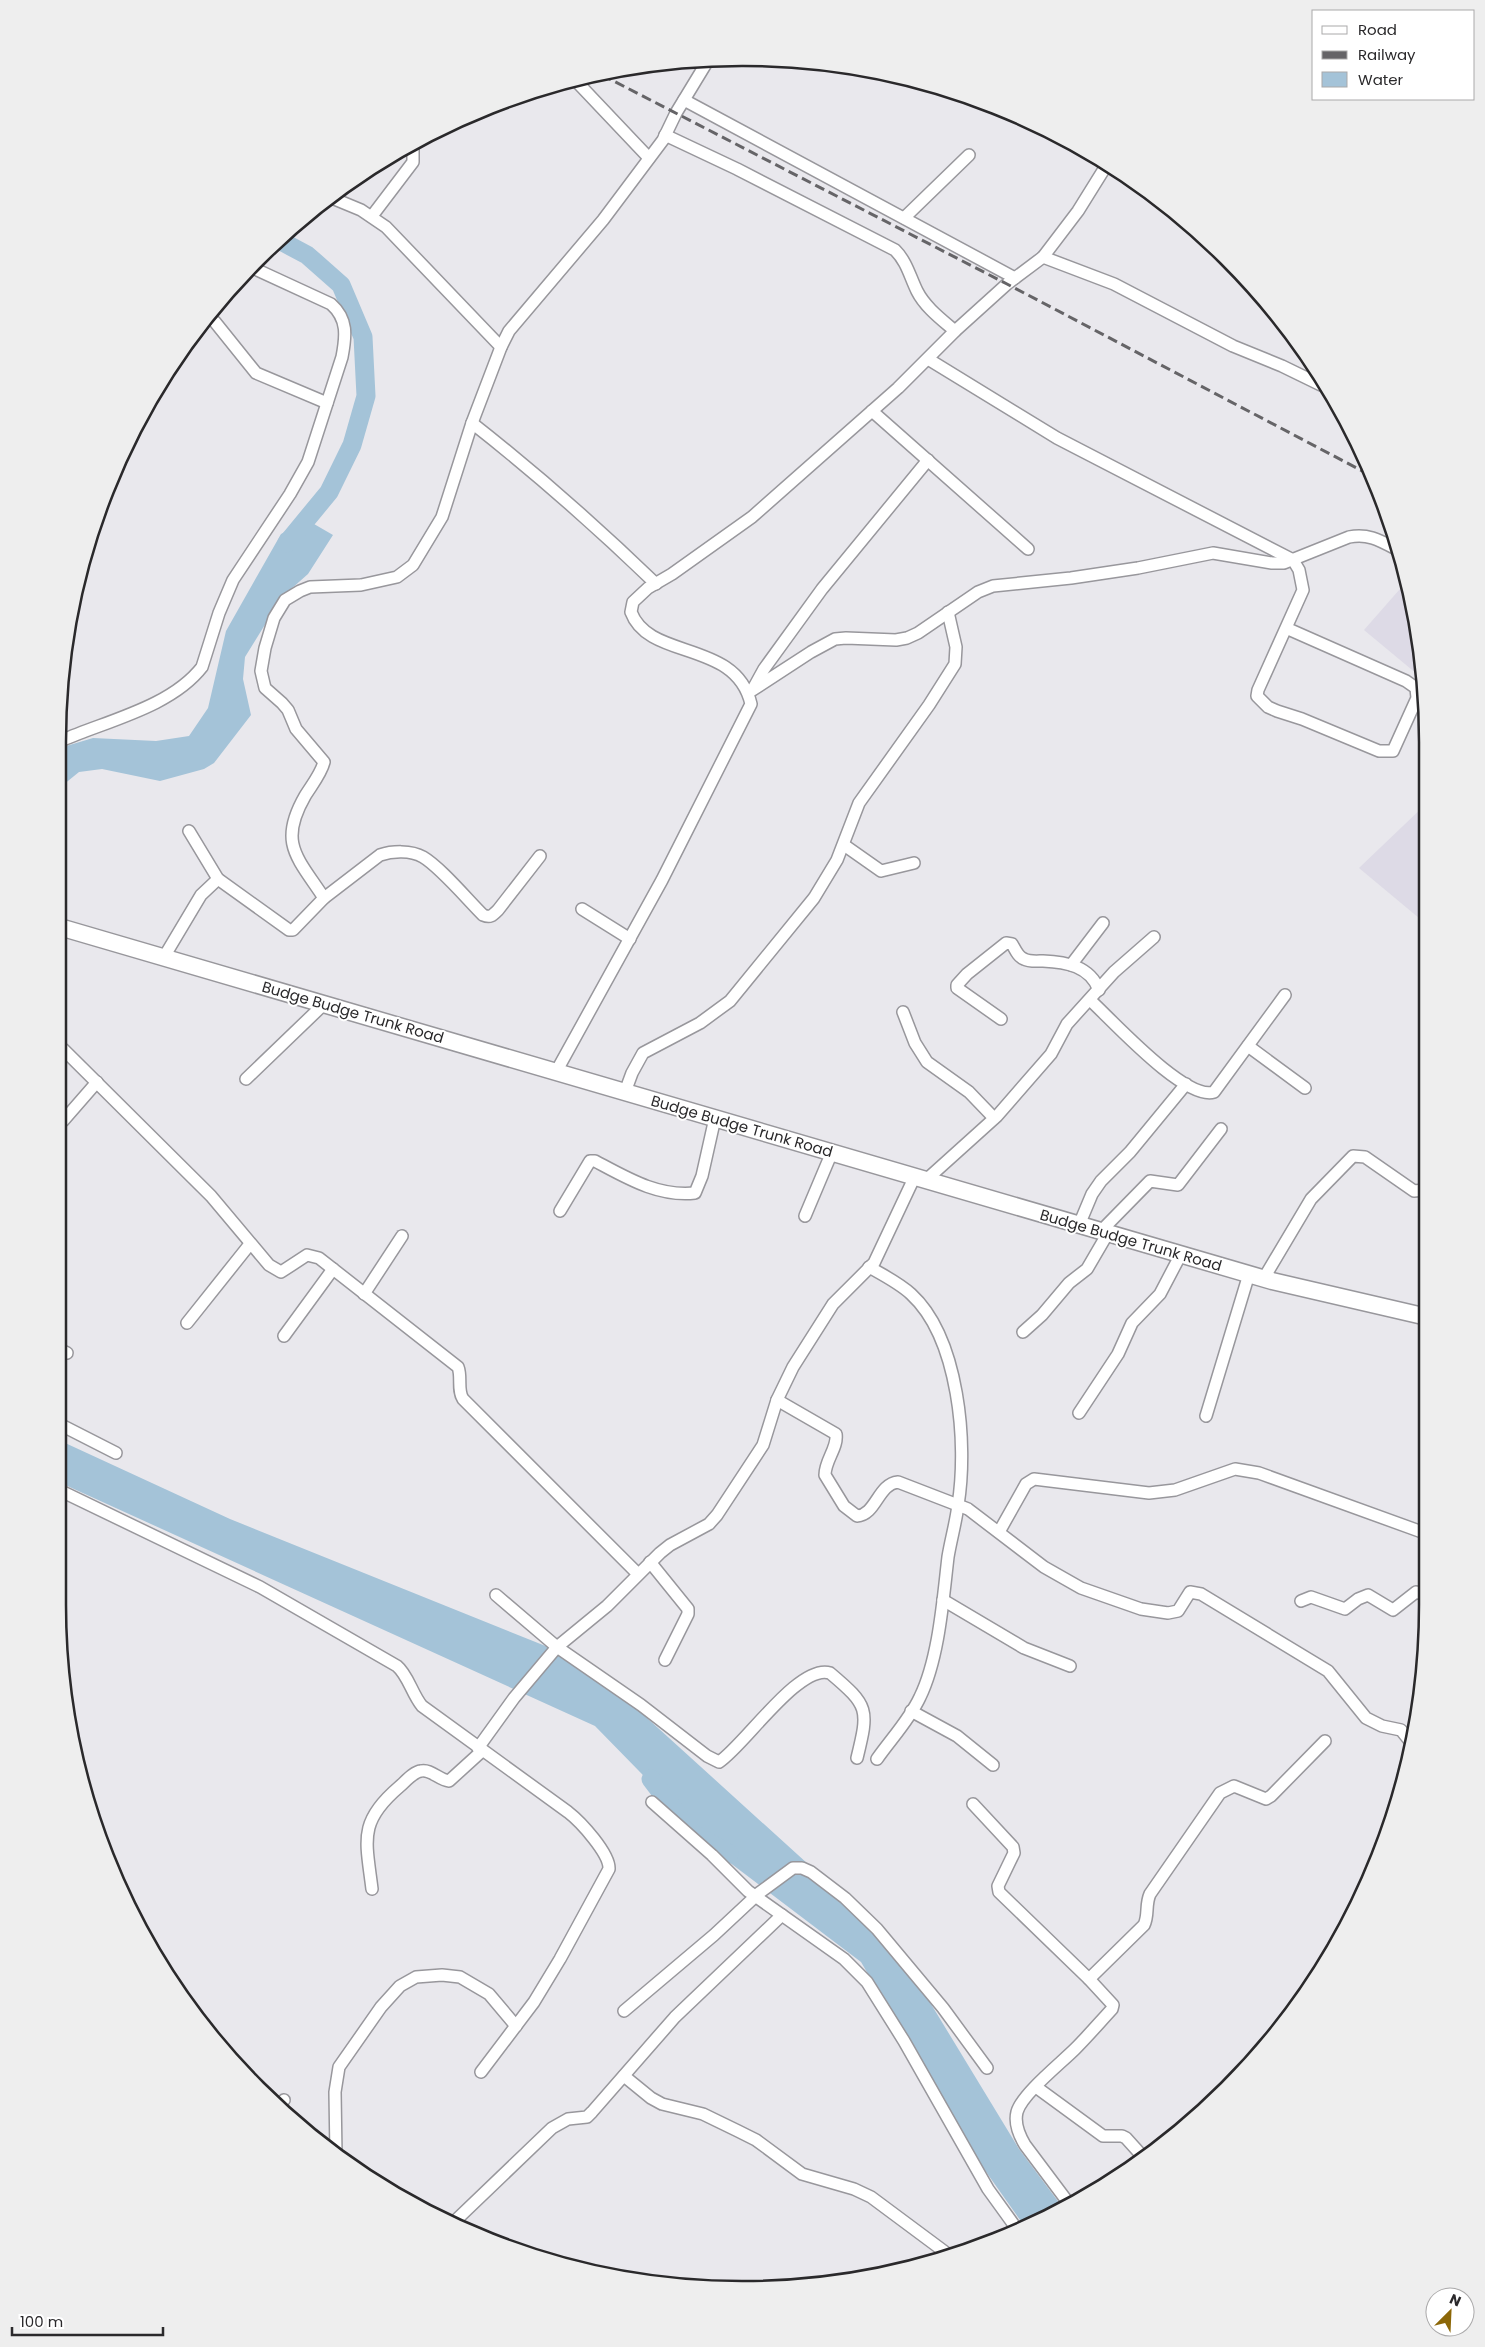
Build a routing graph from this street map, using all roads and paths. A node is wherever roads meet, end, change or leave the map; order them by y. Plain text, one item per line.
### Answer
1 (704, 68) edge
2 (581, 86) edge
3 (684, 100) junction
4 (665, 135) junction
5 (413, 152) edge
6 (969, 156) dead end
7 (649, 158) junction
8 (1103, 171) edge
9 (338, 201) edge
10 (372, 216) junction
11 (904, 218) junction
12 (1044, 258) junction
13 (258, 270) edge
14 (1015, 278) junction
15 (214, 321) edge
16 (955, 331) junction
17 (501, 347) junction
18 (928, 359) junction
19 (1314, 382) edge
20 (327, 403) junction
21 (872, 411) junction
22 (472, 423) junction
23 (928, 460) junction
24 (1389, 546) edge
25 (1028, 549) dead end
26 (1293, 560) junction
27 (656, 584) junction
28 (948, 612) junction
29 (1286, 628) junction
30 (750, 691) junction
31 (66, 739) edge
32 (189, 832) dead end
33 (844, 845) junction
34 (540, 856) dead end
35 (914, 863) dead end
36 (218, 879) junction
37 (324, 898) junction
38 (582, 909) dead end
39 (1104, 923) dead end
40 (66, 929) edge
41 (1154, 937) dead end
42 (630, 939) junction
43 (164, 957) junction
44 (1071, 964) junction
45 (1098, 990) junction
46 (1285, 995) dead end
47 (1090, 1000) junction
48 (324, 1004) junction
49 (903, 1012) dead end
50 (1001, 1019) dead end
51 (1248, 1046) junction
52 (66, 1052) edge
53 (556, 1072) junction
54 (246, 1079) dead end
55 (97, 1082) junction
56 (1186, 1084) junction
57 (1305, 1088) dead end
58 (625, 1092) junction
59 (66, 1118) edge
60 (715, 1118) junction
61 (994, 1118) junction
62 (1221, 1130) dead end
63 (832, 1152) junction
64 (920, 1178) junction
65 (1419, 1190) edge
66 (560, 1211) dead end
67 (805, 1216) dead end
68 (1080, 1224) junction
69 (1105, 1232) junction
70 (402, 1236) dead end
71 (250, 1244) junction
72 (1181, 1254) junction
73 (870, 1267) junction
74 (333, 1269) junction
75 (1256, 1276) junction
76 (364, 1294) junction
77 (1419, 1315) edge
78 (187, 1323) dead end
79 (1023, 1332) dead end
80 (284, 1336) dead end
81 (777, 1400) junction
82 (1079, 1413) dead end
83 (1206, 1416) dead end
84 (66, 1427) edge
85 (116, 1452) dead end
86 (66, 1493) edge
87 (958, 1505) junction
88 (1419, 1531) edge
89 (999, 1532) junction
90 (650, 1562) junction
91 (638, 1574) junction
92 (1419, 1593) edge
93 (496, 1595) dead end
94 (943, 1600) junction
95 (1301, 1601) dead end
96 (554, 1650) junction
97 (665, 1660) dead end
98 (1070, 1666) dead end
99 (911, 1711) junction
100 (1406, 1736) edge
101 (1325, 1741) dead end
102 (480, 1750) junction
103 (858, 1758) dead end
104 (877, 1759) dead end
105 (993, 1765) dead end
106 (652, 1802) dead end
107 (973, 1804) dead end
108 (372, 1888) dead end
109 (757, 1894) junction
110 (782, 1915) junction
111 (1089, 1979) junction
112 (624, 2011) dead end
113 (516, 2026) junction
114 (987, 2068) dead end
115 (481, 2072) dead end
116 (624, 2076) junction
117 (1036, 2087) junction
118 (336, 2144) edge
119 (1139, 2152) edge
120 (1065, 2198) edge
121 (458, 2218) edge
122 (1013, 2224) edge
123 (943, 2250) edge

1 - 3 street
2 - 7 street
3 - 4 street
3 - 11 street
4 - 7 street
4 - 16 street
5 - 10 street
6 - 11 street
7 - 17 street
8 - 12 street
9 - 10 street
10 - 17 street
11 - 14 street
12 - 14 street
12 - 19 street
13 - 20 street
14 - 16 street
15 - 20 street
16 - 18 street
17 - 22 street
18 - 21 street
18 - 26 street
20 - 31 street
21 - 23 street
21 - 27 street
22 - 27 street
22 - 37 street
23 - 25 street
23 - 30 street
24 - 26 street
26 - 28 street
26 - 29 street
27 - 30 street
28 - 30 street
28 - 33 street
29 - 29 street
30 - 42 street
32 - 36 street
33 - 35 street
33 - 58 street
34 - 37 street
36 - 37 street
36 - 43 street
38 - 42 street
39 - 44 street
40 - 43 main road, Budge Budge Trunk Road
41 - 45 street
42 - 53 street
43 - 48 main road, Budge Budge Trunk Road
44 - 45 street
44 - 50 street
45 - 47 street
46 - 51 street
47 - 56 street
47 - 61 street
48 - 53 main road, Budge Budge Trunk Road
48 - 54 street
49 - 61 street
51 - 56 street
51 - 57 street
52 - 55 street
53 - 58 main road, Budge Budge Trunk Road
55 - 59 street
55 - 71 street
56 - 68 street
58 - 60 main road, Budge Budge Trunk Road
60 - 63 main road, Budge Budge Trunk Road
60 - 66 street
61 - 64 street
62 - 69 street
63 - 64 main road, Budge Budge Trunk Road
63 - 67 street
64 - 68 main road, Budge Budge Trunk Road
64 - 73 street
65 - 75 street
68 - 69 main road, Budge Budge Trunk Road
69 - 72 main road, Budge Budge Trunk Road
69 - 79 street
70 - 76 street
71 - 74 street
71 - 78 street
72 - 75 main road, Budge Budge Trunk Road
72 - 82 street
73 - 81 street
73 - 87 street
74 - 76 street
74 - 80 street
75 - 77 main road, Budge Budge Trunk Road
75 - 83 street
76 - 91 street
81 - 87 street
81 - 90 street
84 - 85 street
86 - 102 street
87 - 89 street
87 - 94 street
88 - 89 street
89 - 100 street
90 - 91 street
90 - 97 street
91 - 96 street
92 - 95 street
93 - 96 street
94 - 98 street
94 - 99 street
96 - 102 street
96 - 103 street
99 - 104 street
99 - 105 street
101 - 111 street
102 - 108 street
102 - 113 street
106 - 109 street
107 - 111 street
109 - 110 street
109 - 112 street
109 - 114 street
110 - 116 street
110 - 122 street
111 - 117 street
113 - 115 street
113 - 118 street
116 - 121 street
116 - 123 street
117 - 119 street
117 - 120 street

